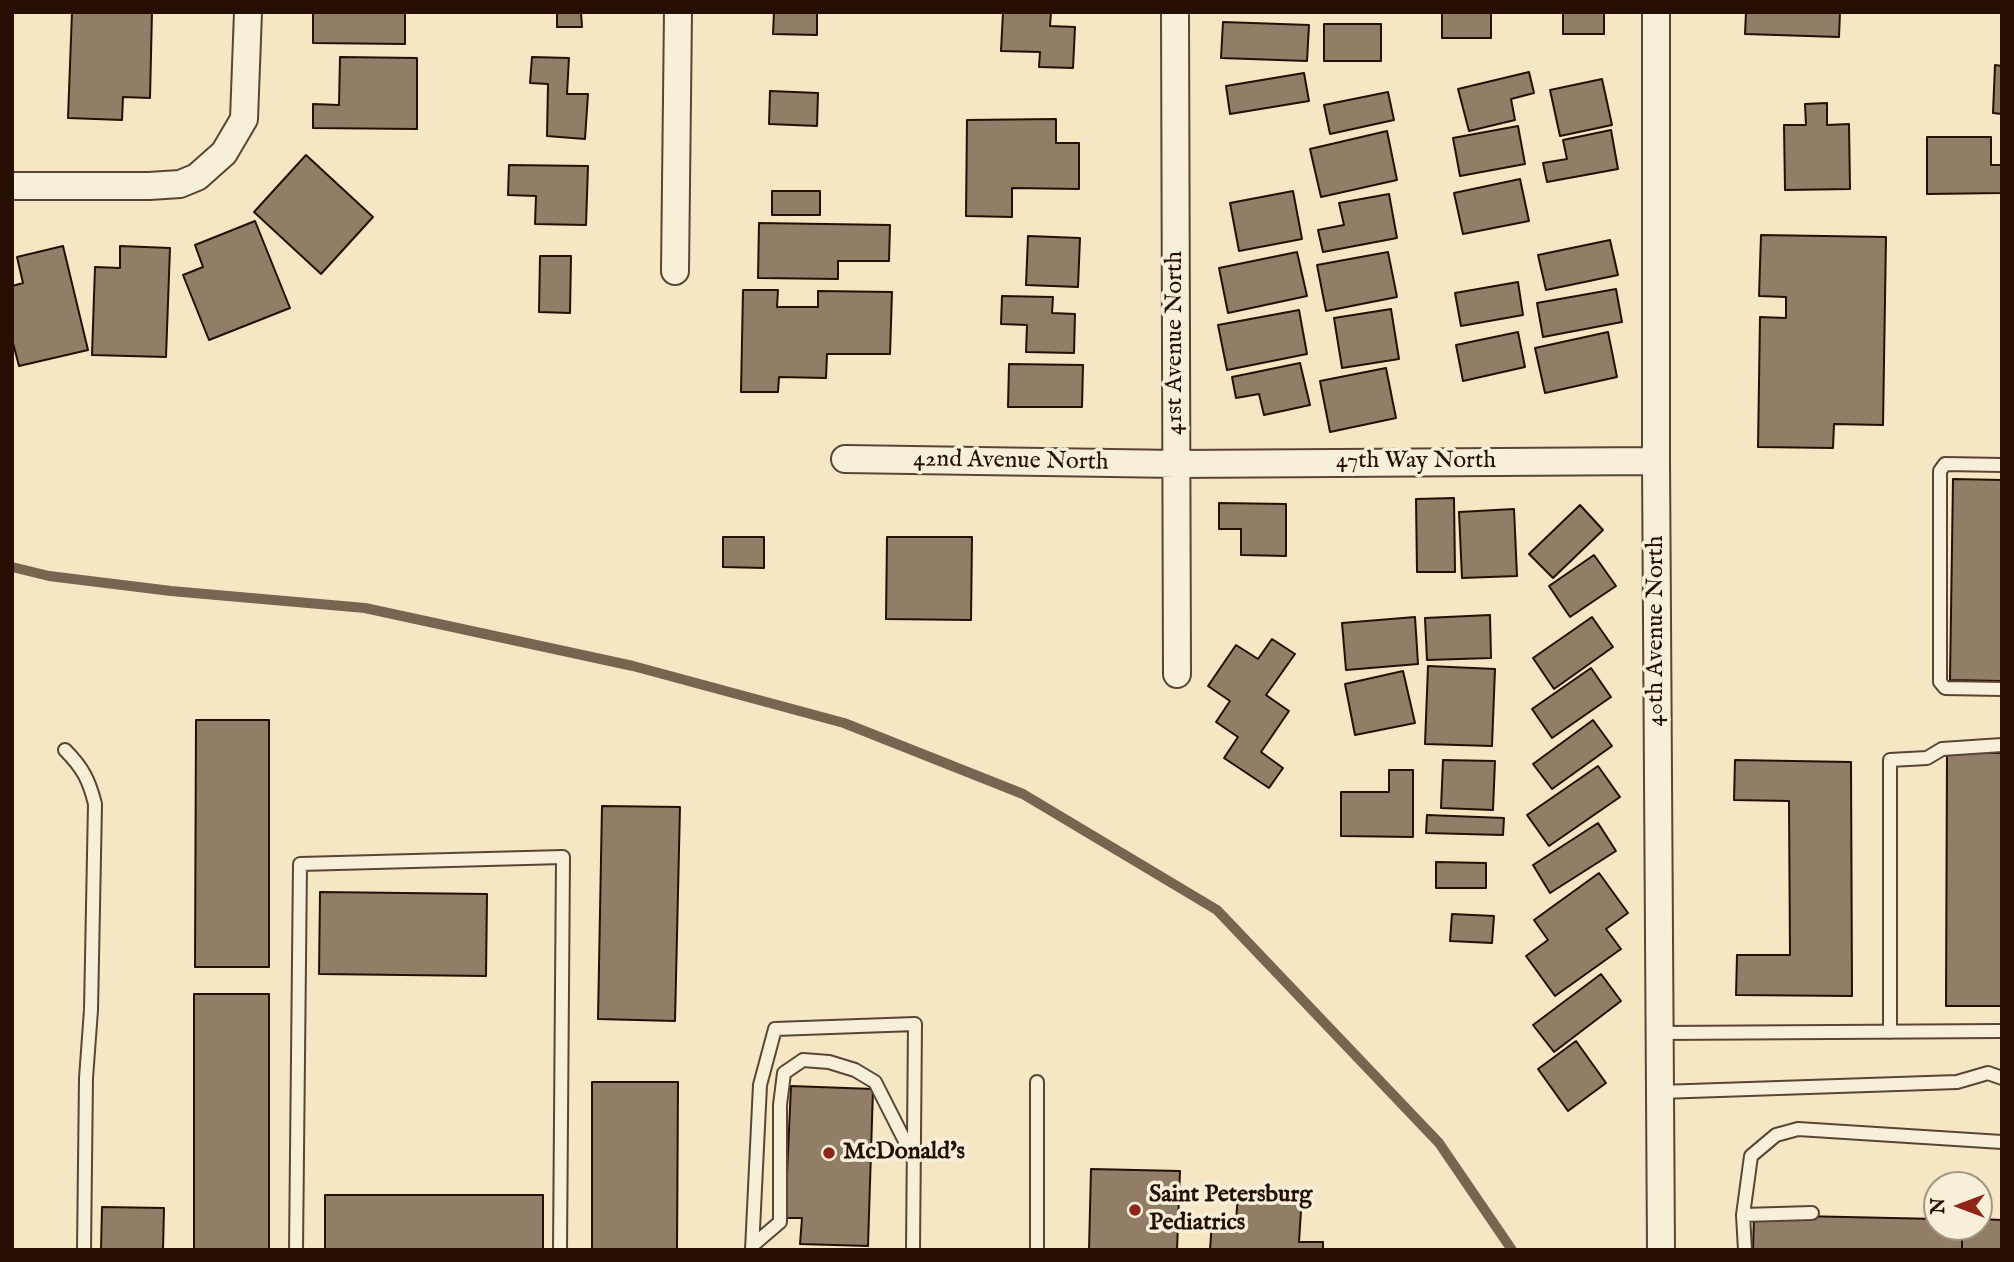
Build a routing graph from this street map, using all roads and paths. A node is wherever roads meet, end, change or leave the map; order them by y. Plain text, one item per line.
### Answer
1 (248, 12) edge
2 (678, 12) edge
3 (1175, 12) edge
4 (1656, 12) edge
5 (12, 186) edge
6 (676, 271) dead end
7 (845, 459) dead end
8 (1656, 461) junction
9 (1177, 464) junction
10 (2002, 465) edge
11 (1177, 674) dead end
12 (2002, 689) edge
13 (2002, 745) edge
14 (65, 750) dead end
15 (2002, 1031) edge
16 (1891, 1032) junction
17 (1660, 1033) junction
18 (2002, 1078) edge
19 (1038, 1082) dead end
20 (1660, 1092) junction
21 (2002, 1142) edge
22 (914, 1158) junction
23 (1812, 1213) dead end
24 (1743, 1215) junction
25 (752, 1248) edge
26 (84, 1250) edge
27 (296, 1250) edge
28 (560, 1250) edge
29 (913, 1250) edge
30 (1037, 1250) edge
31 (1661, 1250) edge
32 (1745, 1250) edge

1 - 5 street
2 - 6 street
3 - 9 street, 41st Avenue North
4 - 8 street, 40th Avenue North
7 - 9 street, 42nd Avenue North
8 - 9 street, 47th Way North
8 - 17 street, 40th Avenue North
9 - 11 street, 41st Avenue North
10 - 12 lane
13 - 16 lane
14 - 26 lane
15 - 16 lane
16 - 17 lane
17 - 20 street, 40th Avenue North
18 - 20 lane
19 - 30 lane
20 - 31 street, 40th Avenue North
21 - 24 lane
22 - 25 lane
22 - 25 lane
22 - 29 lane
23 - 24 lane
24 - 32 lane
27 - 28 lane

